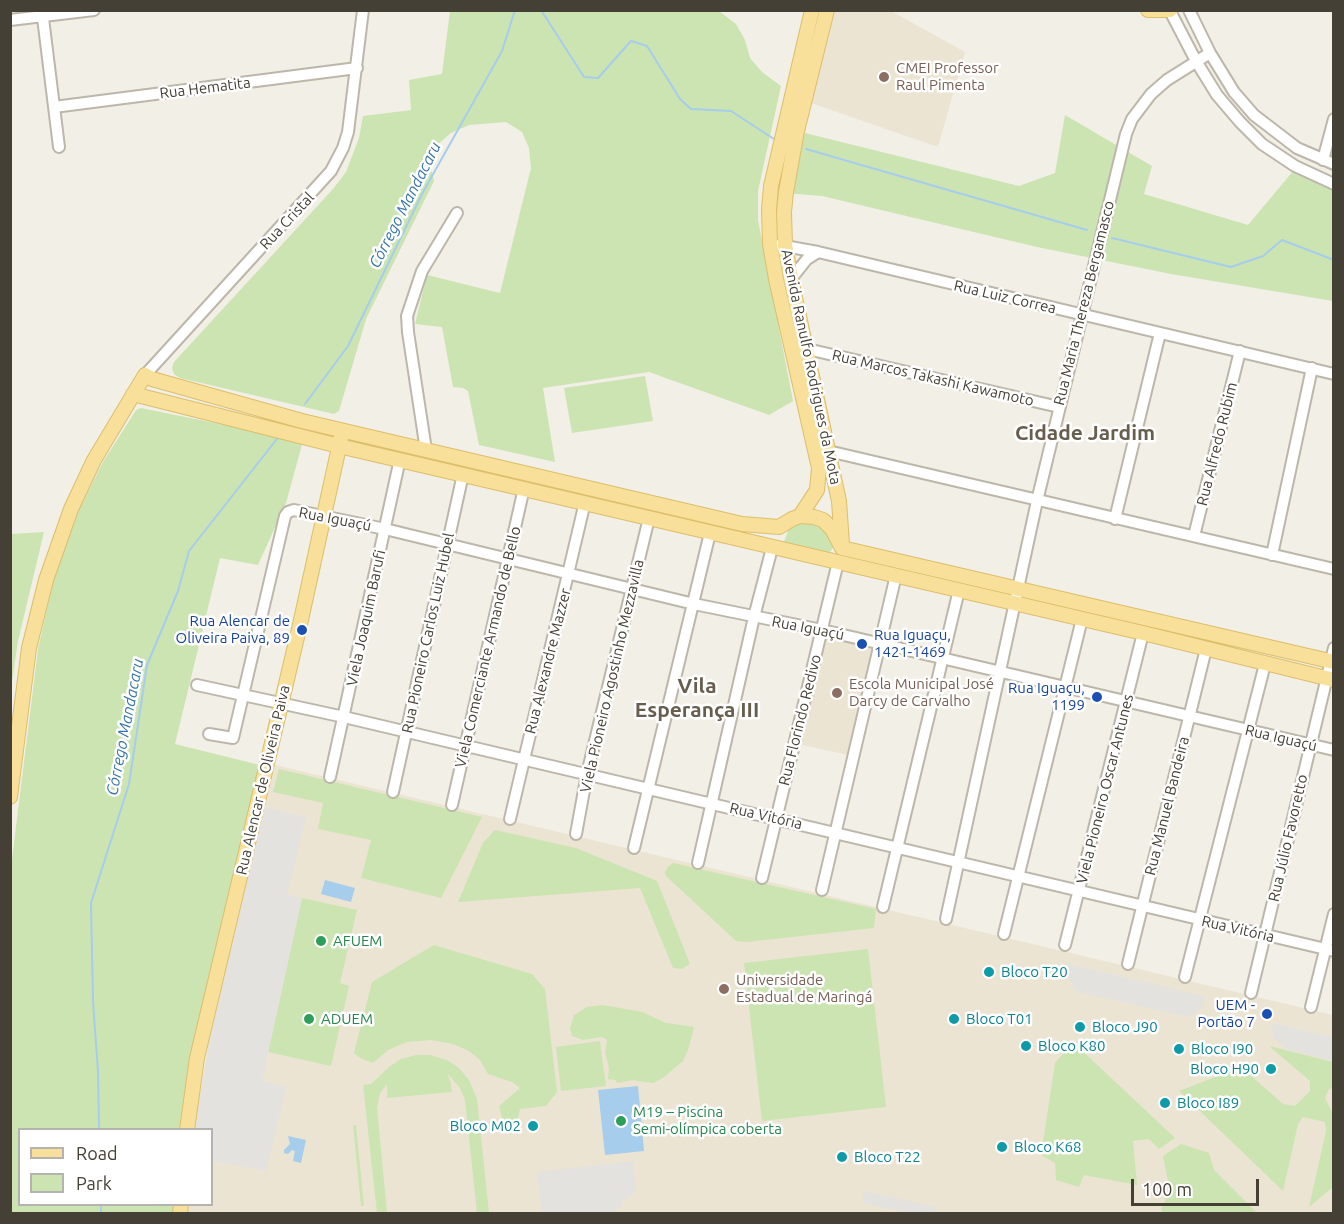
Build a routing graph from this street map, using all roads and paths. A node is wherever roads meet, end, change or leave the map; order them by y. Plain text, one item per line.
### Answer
1 (94, 10) edge
2 (363, 10) edge
3 (812, 10) edge
4 (827, 10) edge
5 (1148, 10) edge
6 (1189, 10) edge
7 (1170, 11) edge
8 (42, 14) edge
9 (10, 20) edge
10 (1210, 53) junction
11 (1196, 62) junction
12 (357, 68) junction
13 (54, 107) junction
14 (1334, 119) edge
15 (59, 147) dead end
16 (1328, 162) edge
17 (1334, 184) edge
18 (457, 213) dead end
19 (770, 244) junction
20 (785, 245) junction
21 (818, 252) junction
22 (790, 279) junction
23 (1081, 315) junction
24 (1160, 333) junction
25 (807, 349) junction
26 (1240, 351) junction
27 (1312, 368) junction
28 (1334, 374) edge
29 (145, 375) junction
30 (133, 394) junction
31 (1059, 407) junction
32 (342, 430) junction
33 (339, 446) junction
34 (426, 450) junction
35 (828, 451) junction
36 (400, 459) junction
37 (464, 474) junction
38 (524, 488) junction
39 (1037, 501) junction
40 (585, 502) junction
41 (323, 515) junction
42 (800, 516) junction
43 (649, 518) junction
44 (1115, 519) junction
45 (779, 527) junction
46 (385, 529) junction
47 (710, 533) junction
48 (1194, 536) junction
49 (447, 543) junction
50 (772, 548) junction
51 (842, 548) junction
52 (1272, 555) junction
53 (508, 558) junction
54 (838, 562) junction
55 (1334, 569) edge
56 (569, 574) junction
57 (896, 575) junction
58 (632, 588) junction
59 (959, 590) junction
60 (1017, 597) junction
61 (694, 603) junction
62 (754, 617) junction
63 (1082, 619) junction
64 (822, 630) junction
65 (1143, 633) junction
66 (879, 643) junction
67 (1206, 649) junction
68 (1332, 657) edge
69 (944, 658) junction
70 (1265, 664) junction
71 (999, 672) junction
72 (1330, 679) edge
73 (197, 686) dead end
74 (1066, 687) junction
75 (244, 694) junction
76 (281, 702) junction
77 (1127, 702) junction
78 (1189, 716) junction
79 (344, 717) junction
80 (1248, 730) junction
81 (408, 732) junction
82 (209, 734) dead end
83 (465, 745) junction
84 (1310, 745) junction
85 (1334, 750) edge
86 (524, 759) junction
87 (588, 774) junction
88 (330, 777) dead end
89 (649, 789) junction
90 (393, 792) dead end
91 (10, 797) edge
92 (712, 804) junction
93 (452, 806) dead end
94 (510, 819) dead end
95 (776, 819) junction
96 (834, 833) junction
97 (576, 834) dead end
98 (634, 848) dead end
99 (897, 848) junction
100 (958, 862) junction
101 (698, 863) dead end
102 (1019, 877) junction
103 (762, 878) dead end
104 (822, 890) dead end
105 (1079, 891) junction
106 (1142, 906) junction
107 (883, 907) dead end
108 (1334, 914) edge
109 (946, 919) dead end
110 (1200, 920) junction
111 (1004, 934) dead end
112 (1264, 935) junction
113 (1065, 945) dead end
114 (1329, 950) edge
115 (1128, 964) dead end
116 (1185, 977) dead end
117 (1251, 993) dead end
118 (1311, 1007) dead end
119 (187, 1128) edge

1 - 8 street
2 - 12 street, Rua Cristal
3 - 19 main road, Avenida Ranulfo Rodrigues da Mota
4 - 20 main road, Avenida Ranulfo Rodrigues da Mota
5 - 7 main road
6 - 10 street
7 - 11 street
8 - 9 street
8 - 13 street
10 - 11 street, Rua Maria Thereza Bergamasco
10 - 16 street
11 - 17 street
11 - 23 street, Rua Maria Thereza Bergamasco
12 - 13 street, Rua Hematita
12 - 29 street, Rua Cristal
13 - 15 street
14 - 16 street
18 - 34 street
19 - 20 street, Rua Luiz Correa
19 - 42 main road, Avenida Ranulfo Rodrigues da Mota
20 - 21 street, Rua Luiz Correa
20 - 22 main road, Avenida Ranulfo Rodrigues da Mota
21 - 22 street
21 - 23 street, Rua Luiz Correa
22 - 25 main road, Avenida Ranulfo Rodrigues da Mota
23 - 24 street, Rua Luiz Correa
23 - 31 street, Rua Maria Thereza Bergamasco
24 - 26 street, Rua Luiz Correa
24 - 44 street
25 - 31 street, Rua Marcos Takashi Kawamoto
25 - 35 main road, Avenida Ranulfo Rodrigues da Mota
26 - 27 street, Rua Luiz Correa
26 - 48 street, Rua Alfredo Rubim
27 - 28 street, Rua Luiz Correa
27 - 52 street
29 - 30 main road, Rua Cristal
29 - 32 main road
30 - 33 main road
30 - 91 main road, Rua Cristal
31 - 39 street, Rua Maria Thereza Bergamasco
32 - 33 main road, Rua Alencar de Oliveira Paiva
32 - 34 main road
33 - 36 main road
33 - 41 main road, Rua Alencar de Oliveira Paiva
34 - 45 main road
35 - 39 street
35 - 51 main road, Avenida Ranulfo Rodrigues da Mota
36 - 37 main road
36 - 46 street, Viela Joaquim Barufi
37 - 38 main road
37 - 49 street, Rua Pioneiro Carlos Luiz Hubel
38 - 40 main road
38 - 53 street, Viela Comerciante Armando de Bello
39 - 44 street
39 - 60 street, Rua Maria Thereza Bergamasco
40 - 43 main road
40 - 56 street, Rua Alexandre Mazzer
41 - 46 street, Rua Iguaçú
41 - 75 street, Rua Iguaçú
41 - 76 main road, Rua Alencar de Oliveira Paiva
42 - 45 main road
42 - 51 main road
43 - 47 main road
43 - 58 street, Viela Pioneiro Agostinho Mezzavilla
44 - 48 street
45 - 50 main road
46 - 49 street, Rua Iguaçú
46 - 79 street, Viela Joaquim Barufi
47 - 50 main road
47 - 61 street
48 - 52 street
49 - 53 street, Rua Iguaçú
49 - 81 street, Rua Pioneiro Carlos Luiz Hubel
50 - 54 main road
50 - 62 street
51 - 54 main road, Avenida Ranulfo Rodrigues da Mota
51 - 60 main road
52 - 55 street
53 - 56 street, Rua Iguaçú
53 - 83 street, Viela Comerciante Armando de Bello
54 - 57 main road
54 - 64 street, Rua Florindo Redivo
56 - 58 street, Rua Iguaçú
56 - 86 street, Rua Alexandre Mazzer
57 - 59 main road
57 - 66 street
58 - 61 street, Rua Iguaçú
58 - 87 street, Viela Pioneiro Agostinho Mezzavilla
59 - 60 main road
59 - 69 street
60 - 63 main road
60 - 68 main road
60 - 71 street, Rua Maria Thereza Bergamasco
61 - 62 street, Rua Iguaçú
61 - 89 street
62 - 64 street, Rua Iguaçú
62 - 92 street
63 - 65 main road
63 - 74 street
64 - 66 street, Rua Iguaçú
64 - 95 street, Rua Florindo Redivo
65 - 67 main road
65 - 77 street, Viela Pioneiro Oscar Antunes
66 - 69 street, Rua Iguaçú
66 - 96 street
67 - 70 main road
67 - 78 street, Rua Manuel Bandeira
68 - 72 street, Rua Júlio Favoretto
69 - 71 street, Rua Iguaçú
69 - 99 street
70 - 72 main road
70 - 80 street
71 - 74 street, Rua Iguaçú
71 - 100 street, Rua Maria Thereza Bergamasco
72 - 84 street, Rua Júlio Favoretto
73 - 75 street, Rua Vitória
74 - 77 street, Rua Iguaçú
74 - 102 street
75 - 76 street, Rua Vitória
75 - 82 street
76 - 79 street, Rua Vitória
76 - 119 main road, Rua Alencar de Oliveira Paiva
77 - 78 street, Rua Iguaçú
77 - 105 street, Viela Pioneiro Oscar Antunes
78 - 80 street, Rua Iguaçú
78 - 106 street, Rua Manuel Bandeira
79 - 81 street, Rua Vitória
79 - 88 street, Viela Joaquim Barufi
80 - 84 street, Rua Iguaçú
80 - 110 street
81 - 83 street, Rua Vitória
81 - 90 street, Rua Pioneiro Carlos Luiz Hubel
83 - 86 street, Rua Vitória
83 - 93 street, Viela Comerciante Armando de Bello
84 - 85 street, Rua Iguaçú
84 - 112 street, Rua Júlio Favoretto
86 - 87 street, Rua Vitória
86 - 94 street, Rua Alexandre Mazzer
87 - 89 street, Rua Vitória
87 - 97 street, Viela Pioneiro Agostinho Mezzavilla
89 - 92 street, Rua Vitória
89 - 98 street
92 - 95 street, Rua Vitória
92 - 101 street
95 - 96 street, Rua Vitória
95 - 103 street, Rua Florindo Redivo
96 - 99 street, Rua Vitória
96 - 104 street
99 - 100 street, Rua Vitória
99 - 107 street
100 - 102 street, Rua Vitória
100 - 109 street, Rua Maria Thereza Bergamasco
102 - 105 street, Rua Vitória
102 - 111 street
105 - 106 street, Rua Vitória
105 - 113 street, Viela Pioneiro Oscar Antunes
106 - 110 street, Rua Vitória
106 - 115 street, Rua Manuel Bandeira
108 - 114 street
110 - 112 street, Rua Vitória
110 - 116 street
112 - 114 street, Rua Vitória
112 - 117 street, Rua Júlio Favoretto
114 - 118 street

